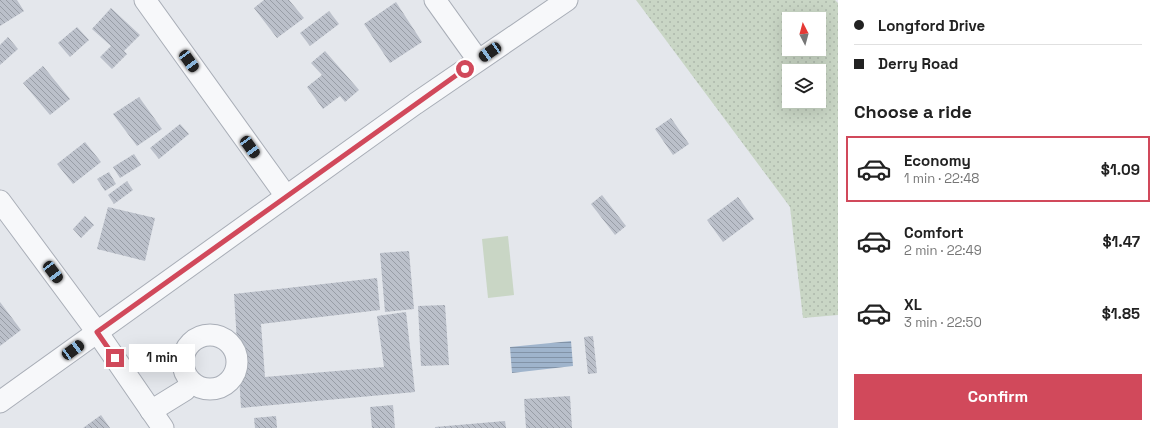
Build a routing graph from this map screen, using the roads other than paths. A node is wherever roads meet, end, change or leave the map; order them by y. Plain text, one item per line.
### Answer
1 (145, 0) edge
2 (435, 0) edge
3 (567, 0) edge
4 (478, 60) junction
5 (286, 196) junction
6 (0, 201) edge
7 (97, 332) junction
8 (191, 382) dead end
9 (0, 402) edge
10 (151, 411) junction
11 (163, 428) edge

1 - 5 street
2 - 4 street
3 - 4 street
4 - 5 street
5 - 7 street
6 - 7 street
7 - 9 street
7 - 10 street
8 - 10 street
10 - 11 street

